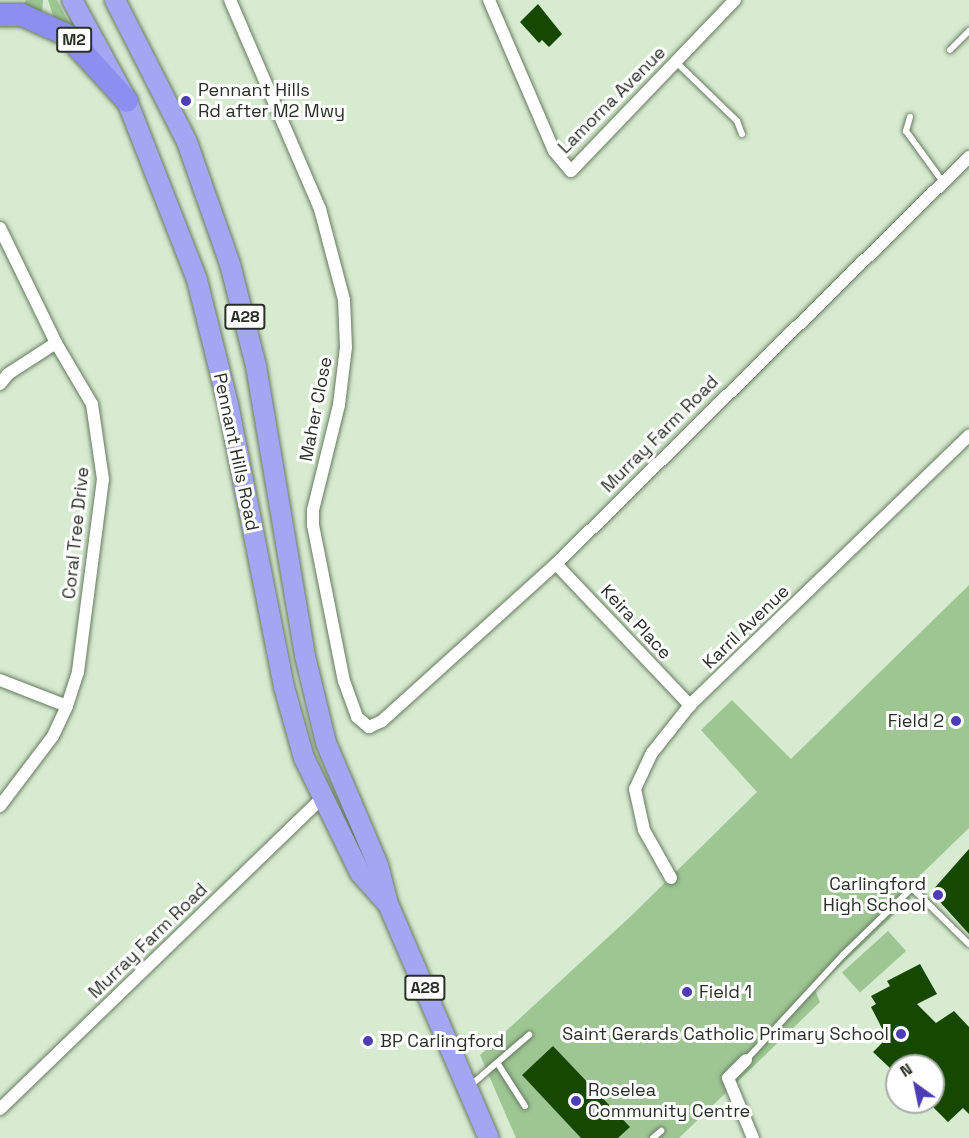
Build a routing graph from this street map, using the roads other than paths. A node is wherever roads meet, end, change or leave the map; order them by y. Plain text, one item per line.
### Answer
1 (13, 0) edge
2 (72, 0) edge
3 (115, 0) edge
4 (230, 0) edge
5 (489, 0) edge
6 (735, 0) edge
7 (0, 15) edge
8 (969, 31) edge
9 (950, 50) dead end
10 (676, 62) junction
11 (128, 101) junction
12 (910, 117) dead end
13 (742, 134) dead end
14 (969, 157) edge
15 (943, 182) junction
16 (0, 228) edge
17 (56, 343) junction
18 (0, 384) edge
19 (969, 436) edge
20 (556, 564) junction
21 (0, 680) edge
22 (690, 705) junction
23 (67, 706) junction
24 (369, 727) joint
25 (326, 743) junction
26 (321, 799) junction
27 (0, 806) edge
28 (671, 878) dead end
29 (388, 904) junction
30 (969, 944) edge
31 (529, 1035) dead end
32 (746, 1060) joint
33 (498, 1064) junction
34 (468, 1089) junction
35 (525, 1106) dead end
36 (0, 1109) edge
37 (662, 1131) dead end
38 (489, 1138) edge
39 (653, 1138) edge
40 (753, 1138) edge

1 - 7 highway, M2
2 - 11 highway, Pennant Hills Road / A28
3 - 25 highway, Pennant Hills Road / A28
4 - 24 street, Maher Close
5 - 10 street, Lamorna Avenue
6 - 10 street, Lamorna Avenue
7 - 11 highway, M2
8 - 9 lane
10 - 13 lane
11 - 26 highway, Pennant Hills Road / A28
12 - 15 lane
14 - 15 street, Murray Farm Road
15 - 20 street, Murray Farm Road
16 - 17 street, Coral Tree Drive
17 - 18 street
17 - 23 street, Coral Tree Drive
19 - 22 street, Karril Avenue
20 - 22 street, Keira Place
20 - 24 street, Murray Farm Road
21 - 23 street
22 - 28 street, Karril Avenue
23 - 27 street, Coral Tree Drive
25 - 26 highway
25 - 29 highway, Pennant Hills Road / A28
26 - 29 highway, Pennant Hills Road / A28
26 - 36 street, Murray Farm Road
29 - 34 highway, Pennant Hills Road / A28
30 - 32 lane
31 - 33 lane
32 - 40 street
33 - 34 lane
33 - 35 lane
34 - 38 highway, Pennant Hills Road / A28
37 - 39 lane

